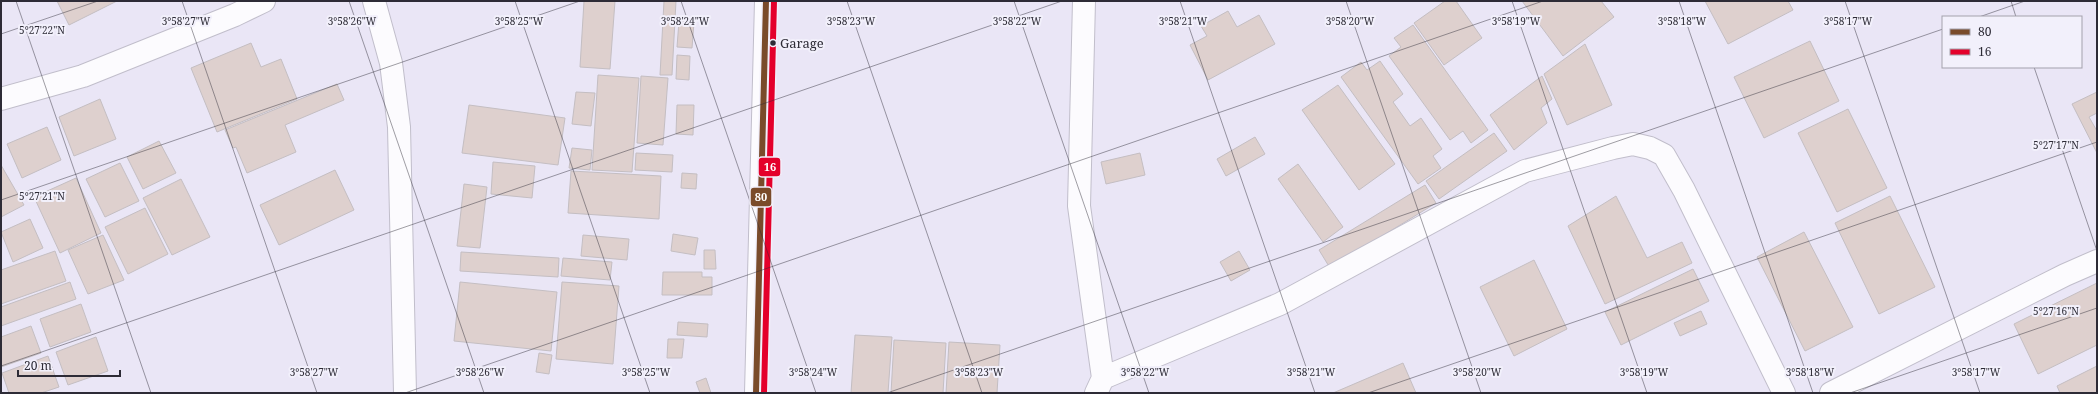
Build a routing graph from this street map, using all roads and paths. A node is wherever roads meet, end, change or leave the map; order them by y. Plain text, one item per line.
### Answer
1 (264, 1) edge
2 (374, 1) edge
3 (766, 1) edge
4 (1084, 1) edge
5 (1, 99) edge
6 (2097, 261) edge
7 (1100, 386) edge
8 (403, 392) edge
9 (756, 393) edge
10 (1784, 393) edge
11 (1831, 393) edge

1 - 5 street
2 - 8 street
3 - 9 street
4 - 7 street
6 - 11 street
7 - 10 street

